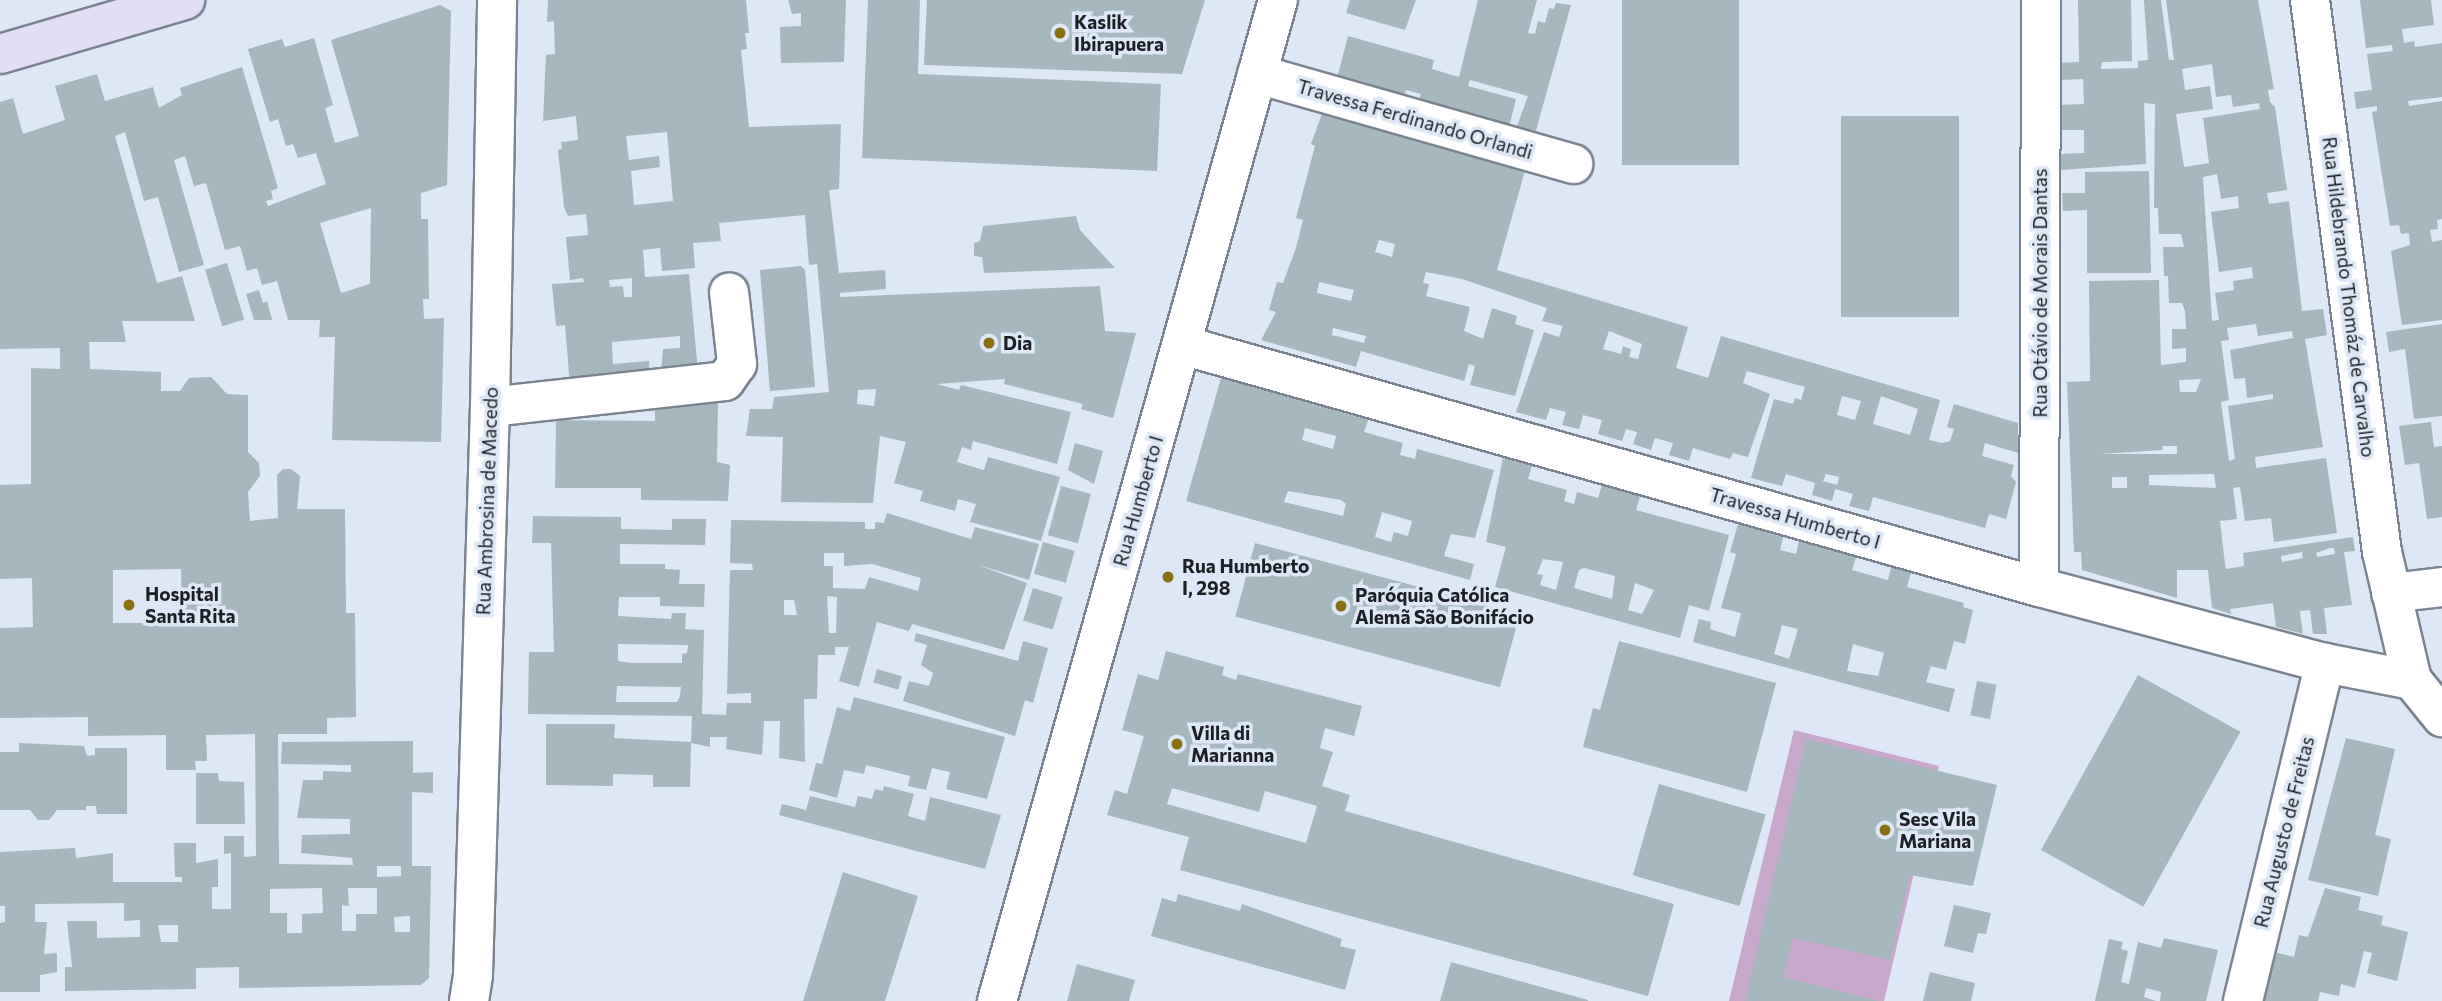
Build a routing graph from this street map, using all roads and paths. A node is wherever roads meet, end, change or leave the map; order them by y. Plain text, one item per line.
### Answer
1 (185, 0) edge
2 (497, 0) edge
3 (1278, 0) edge
4 (2042, 0) edge
5 (2310, 0) edge
6 (0, 54) edge
7 (1257, 74) junction
8 (1573, 164) dead end
9 (729, 292) dead end
10 (1182, 345) junction
11 (490, 407) junction
12 (2039, 587) junction
13 (2442, 587) edge
14 (2391, 593) junction
15 (2325, 663) junction
16 (2412, 680) junction
17 (2442, 717) edge
18 (469, 1001) edge
19 (997, 1001) edge
20 (2243, 1001) edge

1 - 6 street
2 - 11 street, Rua Ambrosina de Macedo
3 - 7 street, Rua Humberto I
4 - 12 street, Rua Otávio de Morais Dantas
5 - 14 street, Rua Hildebrando Thomáz de Carvalho
7 - 8 street, Travessa Ferdinando Orlandi
7 - 10 street, Rua Humberto I
9 - 11 street
10 - 12 street, Travessa Humberto I
10 - 19 street, Rua Humberto I
11 - 18 street, Rua Ambrosina de Macedo
12 - 15 street, Travessa Humberto I
13 - 14 street
14 - 16 street, Rua Hildebrando Thomáz de Carvalho
15 - 16 street, Travessa Humberto I
15 - 20 street, Rua Augusto de Freitas
16 - 17 street

